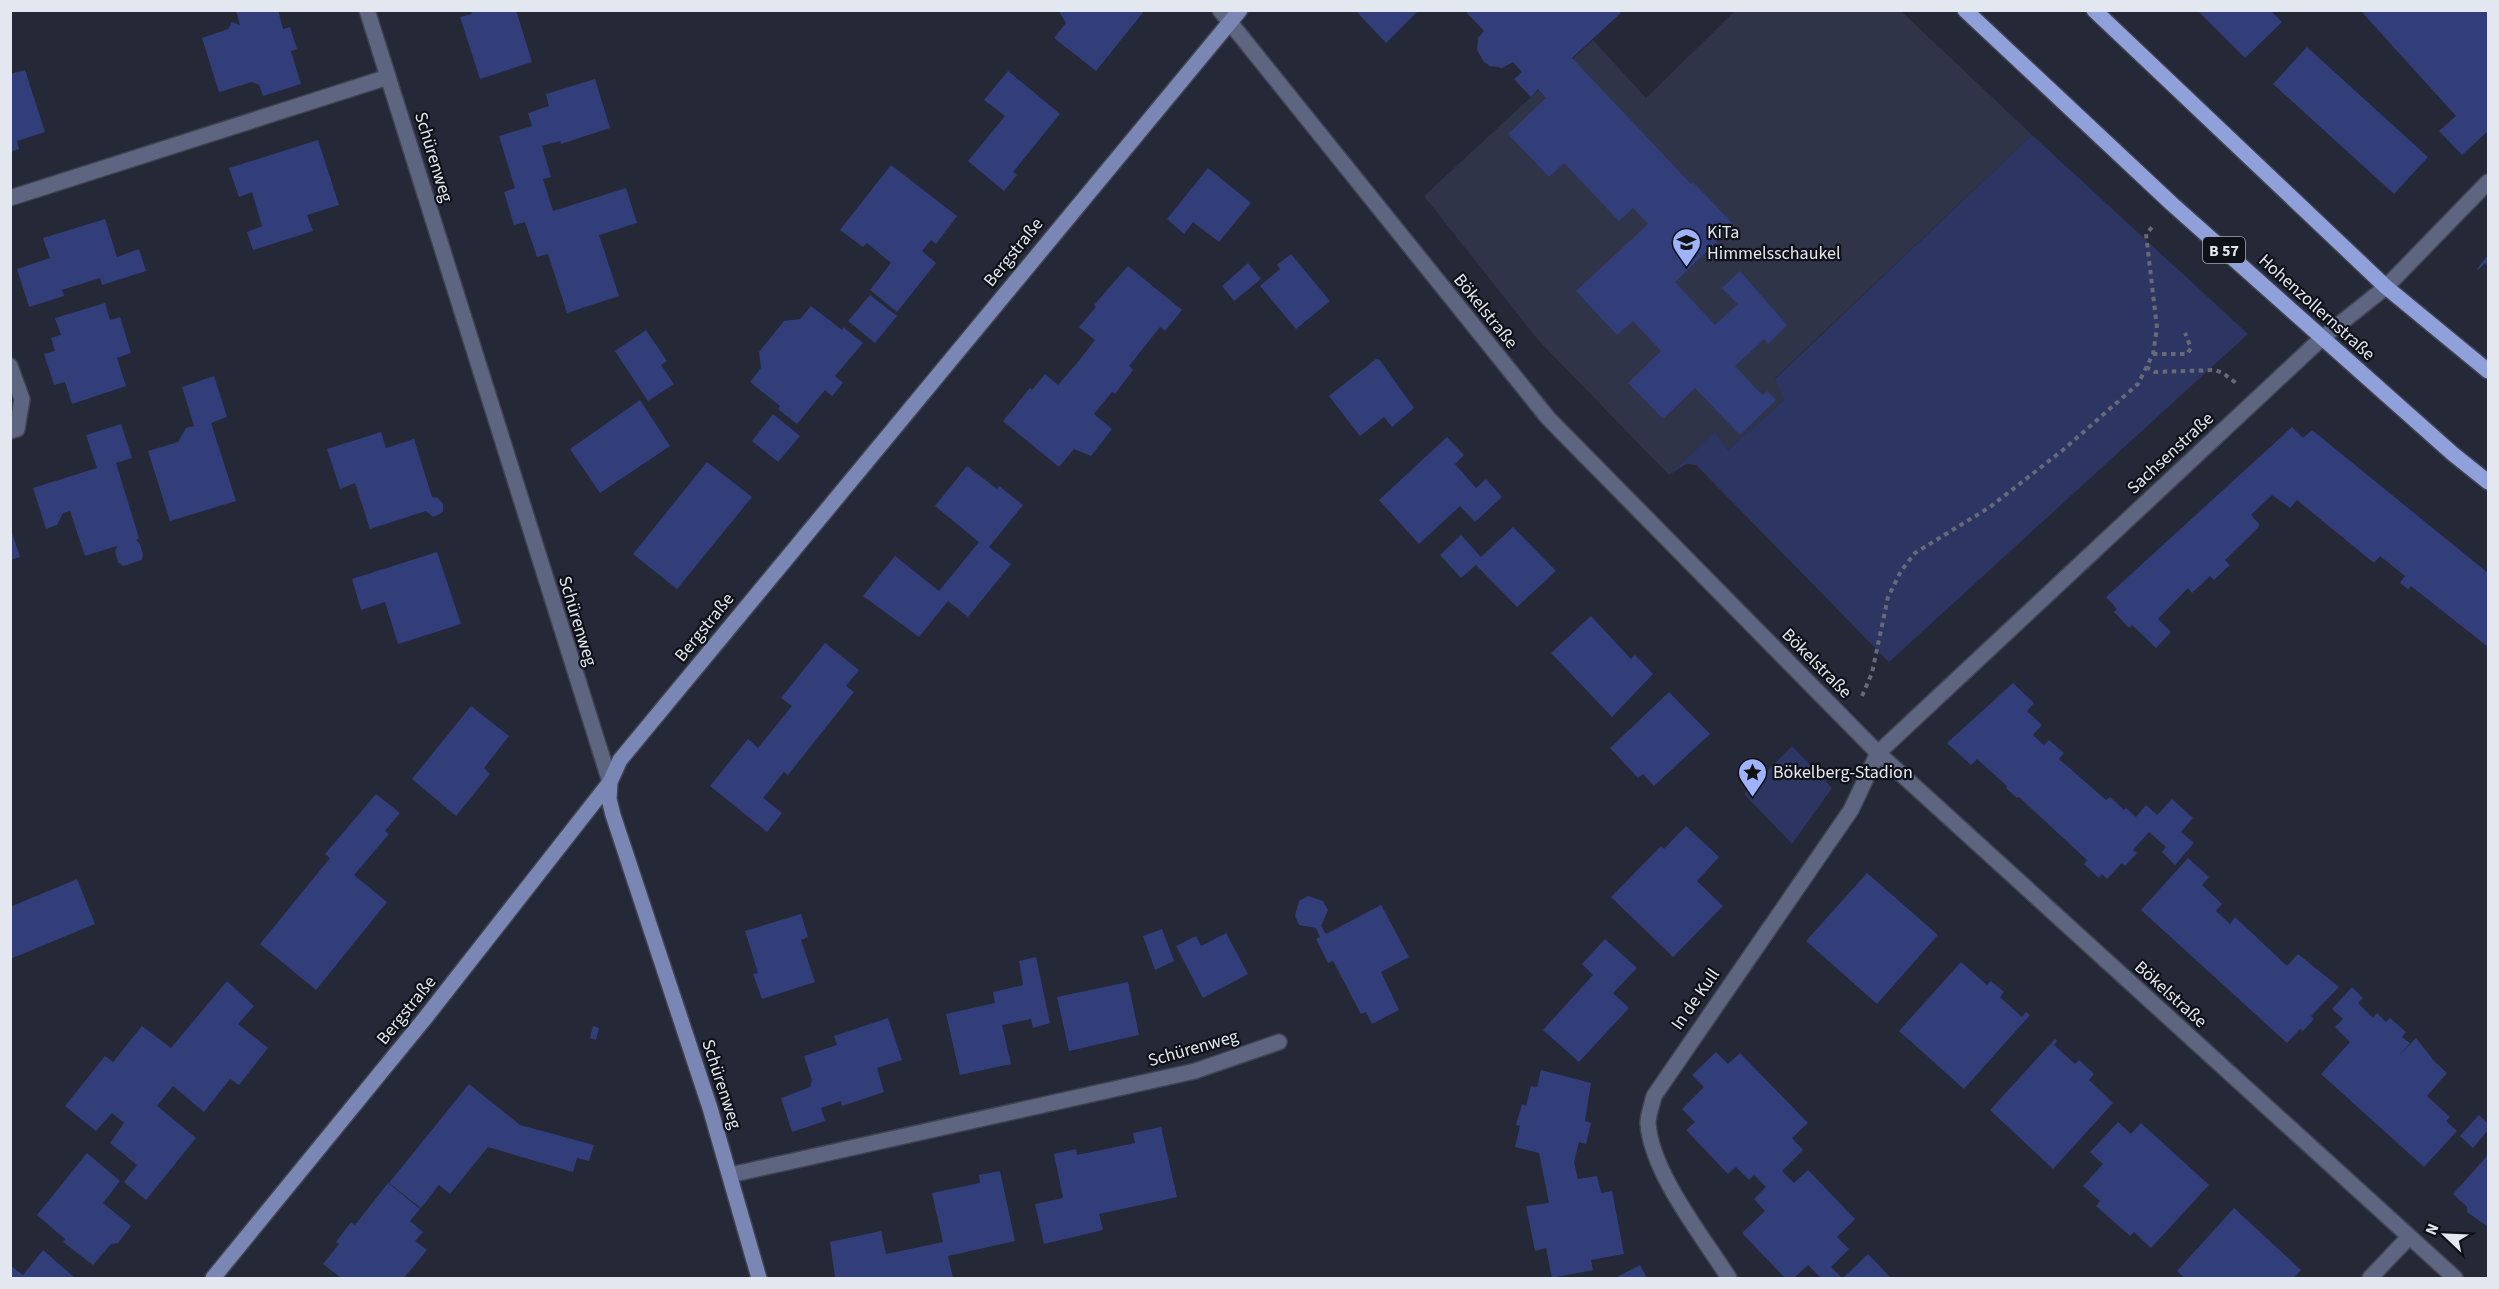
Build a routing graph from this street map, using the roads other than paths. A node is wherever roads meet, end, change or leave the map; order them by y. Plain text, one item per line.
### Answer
1 (367, 10) edge
2 (1240, 10) edge
3 (1965, 10) edge
4 (2094, 10) edge
5 (1224, 17) edge
6 (388, 77) junction
7 (2488, 182) edge
8 (10, 198) edge
9 (2386, 287) junction
10 (2322, 338) junction
11 (10, 366) edge
12 (2488, 371) edge
13 (10, 431) edge
14 (2488, 482) edge
15 (1878, 753) junction
16 (610, 782) junction
17 (1279, 1042) dead end
18 (730, 1175) junction
19 (2409, 1237) junction
20 (213, 1278) edge
21 (759, 1278) edge
22 (1729, 1278) edge
23 (2370, 1278) edge
24 (2455, 1278) edge

1 - 6 street, Schürenweg
2 - 5 main road, Bergstraße
3 - 10 main road, Hohenzollernstraße / B 57
4 - 9 main road
5 - 15 street, Bökelstraße
5 - 16 main road, Bergstraße
6 - 8 street
6 - 16 street, Schürenweg
7 - 9 street, Sachsenstraße
9 - 10 street, Sachsenstraße
9 - 12 main road
10 - 14 main road, Hohenzollernstraße / B 57
10 - 15 street, Sachsenstraße
11 - 13 street
15 - 19 street, Bökelstraße
15 - 22 street, In de Kull
16 - 18 main road, Schürenweg
16 - 20 main road, Bergstraße
17 - 18 street, Schürenweg
18 - 21 main road, Schürenweg
19 - 23 street
19 - 24 street, Bökelstraße

